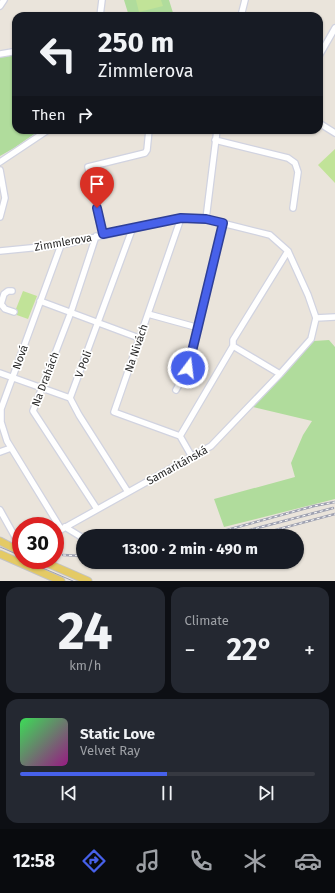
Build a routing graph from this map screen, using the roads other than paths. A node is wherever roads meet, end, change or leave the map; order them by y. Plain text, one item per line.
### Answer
1 (4, 0) edge
2 (102, 0) edge
3 (245, 0) edge
4 (0, 6) edge
5 (100, 12) edge
6 (242, 12) edge
7 (335, 28) edge
8 (323, 49) edge
9 (12, 52) dead end
10 (0, 54) edge
11 (323, 126) edge
12 (335, 133) edge
13 (42, 134) edge
14 (149, 134) edge
15 (216, 134) edge
16 (215, 140) junction
17 (0, 162) edge
18 (0, 170) edge
19 (293, 208) dead end
20 (0, 216) edge
21 (181, 218) junction
22 (206, 219) junction
23 (223, 223) junction
24 (133, 227) junction
25 (103, 234) junction
26 (96, 236) junction
27 (61, 244) junction
28 (0, 251) edge
29 (288, 251) junction
30 (12, 291) dead end
31 (40, 301) junction
32 (1, 304) edge
33 (14, 312) dead end
34 (71, 312) junction
35 (148, 314) junction
36 (335, 317) edge
37 (316, 318) junction
38 (99, 323) junction
39 (199, 328) junction
40 (139, 338) junction
41 (233, 346) junction
42 (0, 373) edge
43 (280, 374) junction
44 (12, 378) junction
45 (42, 387) junction
46 (176, 390) dead end
47 (70, 398) junction
48 (180, 436) junction
49 (11, 448) junction
50 (0, 452) edge
51 (192, 457) junction
52 (128, 492) junction
53 (97, 509) junction
54 (0, 510) edge
55 (56, 517) edge
56 (64, 527) edge
57 (64, 528) edge
58 (12, 530) edge
59 (76, 534) edge
60 (0, 541) edge
61 (12, 547) edge
62 (0, 554) edge
63 (61, 569) edge
64 (61, 581) edge
65 (88, 581) edge

1 - 4 street
2 - 5 street
3 - 6 street
7 - 8 street
9 - 10 street
11 - 12 street
13 - 17 street
14 - 25 street
15 - 16 street
16 - 19 street
16 - 22 street
18 - 20 street
21 - 22 street, Zimmlerova
21 - 24 street, Zimmlerova
21 - 35 street, Na Nivách
22 - 23 street, Zimmlerova
23 - 29 street, Zimmlerova
23 - 39 street
24 - 25 street, Zimmlerova
24 - 38 street, V Poli
25 - 26 street, Zimmlerova
26 - 27 street, Zimmlerova
26 - 34 street, Na Drahách
27 - 28 street, Zimmlerova
27 - 31 street, Nová
29 - 37 street, Zimmlerova
29 - 41 street
30 - 32 street
31 - 34 street
31 - 44 street, Nová
32 - 33 street
34 - 38 street
34 - 45 street, Na Drahách
35 - 39 street
35 - 40 street, Na Nivách
36 - 37 street
37 - 43 street
38 - 40 street
38 - 47 street, V Poli
39 - 46 street
40 - 48 street, Na Nivách
41 - 43 street
41 - 48 street
42 - 44 street
43 - 51 street, Samaritánská
44 - 45 street
44 - 49 street, Nová
45 - 47 street
45 - 53 street, Na Drahách
47 - 52 street
48 - 51 street
49 - 50 street
49 - 55 street, Nová
51 - 52 street, Samaritánská
52 - 53 street, Samaritánská
53 - 56 street, Samaritánská
54 - 58 street
57 - 59 street
60 - 61 main road
62 - 64 main road
63 - 65 main road

